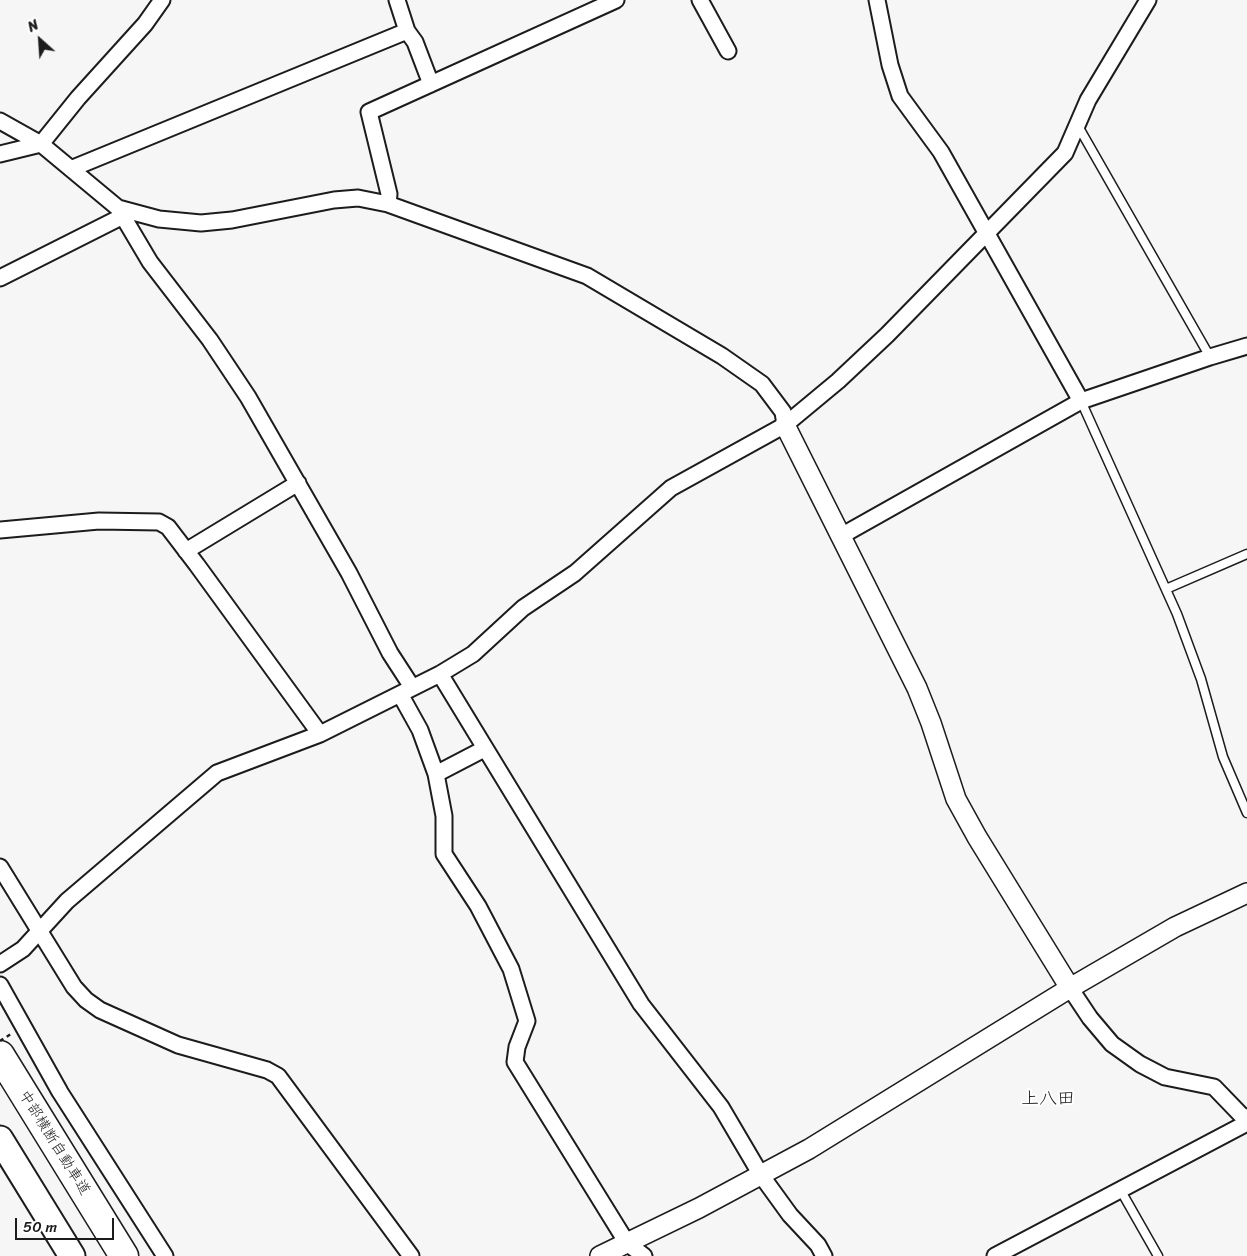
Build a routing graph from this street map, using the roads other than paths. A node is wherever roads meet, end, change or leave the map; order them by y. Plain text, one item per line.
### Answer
1 (162, 0) edge
2 (397, 0) edge
3 (616, 0) edge
4 (700, 0) edge
5 (877, 0) edge
6 (1148, 0) edge
7 (407, 31) junction
8 (728, 51) dead end
9 (431, 84) junction
10 (0, 121) edge
11 (1077, 125) junction
12 (41, 144) junction
13 (0, 154) edge
14 (72, 168) junction
15 (388, 204) junction
16 (120, 212) junction
17 (987, 232) junction
18 (0, 278) edge
19 (1247, 346) edge
20 (1210, 356) junction
21 (1081, 401) junction
22 (785, 425) junction
23 (298, 483) junction
24 (0, 530) edge
25 (841, 536) junction
26 (186, 551) junction
27 (1247, 554) edge
28 (1166, 589) junction
29 (440, 674) junction
30 (406, 691) junction
31 (320, 734) junction
32 (484, 749) junction
33 (436, 774) junction
34 (1247, 813) edge
35 (0, 867) edge
36 (1247, 893) edge
37 (40, 932) junction
38 (0, 964) edge
39 (0, 985) edge
40 (1070, 988) junction
41 (3, 1042) edge
42 (0, 1075) edge
43 (1247, 1118) edge
44 (1247, 1124) edge
45 (0, 1139) edge
46 (761, 1175) junction
47 (1122, 1191) junction
48 (628, 1242) junction
49 (407, 1255) edge
50 (72, 1256) edge
51 (111, 1256) edge
52 (124, 1256) edge
53 (136, 1256) edge
54 (165, 1256) edge
55 (600, 1256) edge
56 (644, 1256) edge
57 (824, 1256) edge
58 (995, 1256) edge
59 (1158, 1256) edge

1 - 12 street
2 - 7 street
3 - 9 street
4 - 8 street
5 - 17 street
6 - 11 street
7 - 9 street
7 - 14 street
9 - 15 street
10 - 12 street
11 - 17 street
11 - 20 lane
12 - 13 street
12 - 14 street
14 - 16 street
15 - 16 street
15 - 22 street
16 - 18 street
16 - 23 street
17 - 21 street
17 - 22 street
19 - 20 street
20 - 21 street
21 - 25 street
21 - 28 lane
22 - 25 street
22 - 29 street
23 - 26 street
23 - 30 street
24 - 26 street
25 - 40 street
26 - 31 street
27 - 28 lane
28 - 34 lane
29 - 30 street
29 - 32 street
30 - 31 street
30 - 33 street
31 - 37 street
32 - 33 street
32 - 46 street
33 - 48 street
35 - 37 street
36 - 40 street
37 - 38 street
37 - 49 street
39 - 54 street
40 - 43 street
40 - 46 street
41 - 52 highway, 中部横断自動車道
41 - 53 highway
42 - 51 highway, 中部横断自動車道
44 - 47 street
45 - 50 highway
46 - 48 street
46 - 57 street
47 - 58 street
47 - 59 lane
48 - 55 street
48 - 56 street

